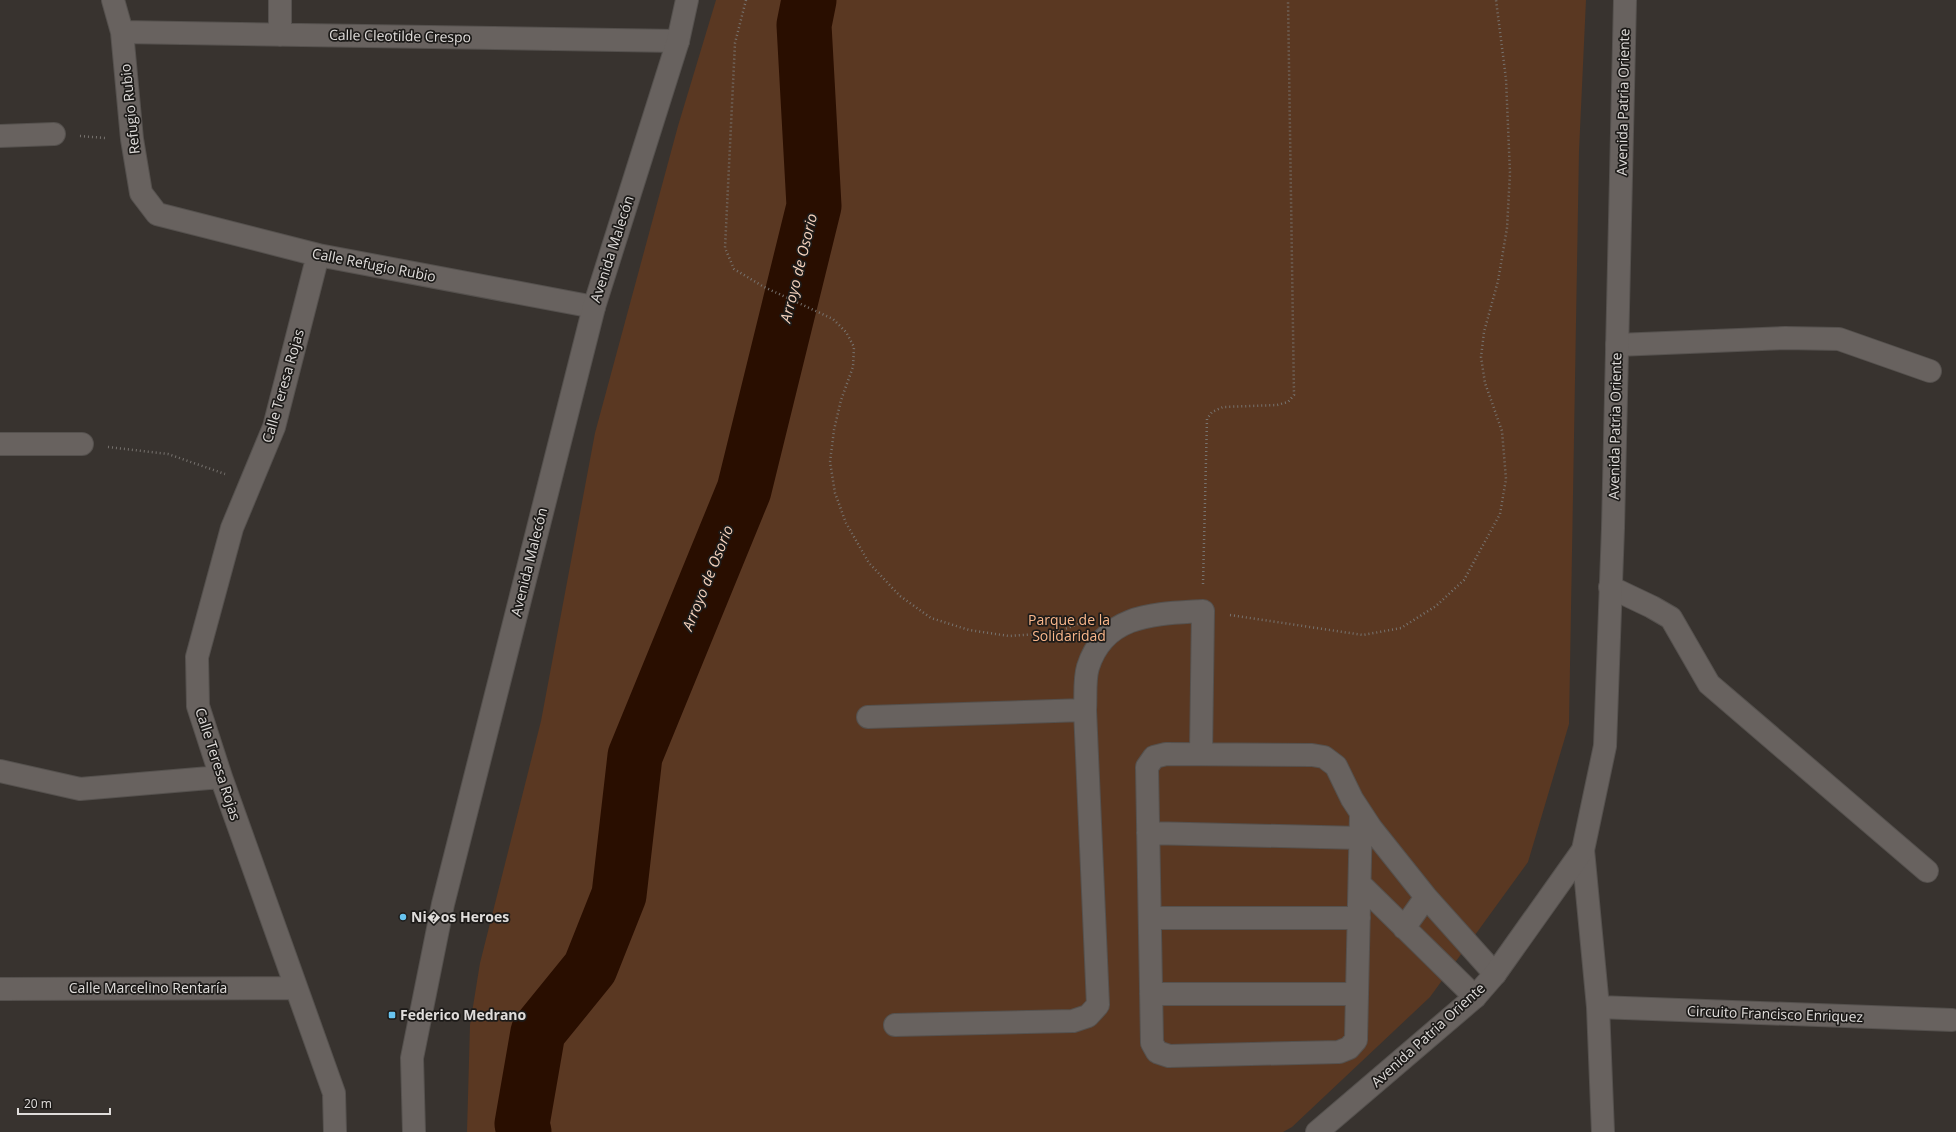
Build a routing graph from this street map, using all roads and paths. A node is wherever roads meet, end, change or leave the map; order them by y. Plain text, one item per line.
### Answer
1 (113, 0) edge
2 (280, 0) edge
3 (687, 0) edge
4 (746, 0) edge
5 (1288, 0) edge
6 (1496, 0) edge
7 (1625, 0) edge
8 (122, 32) junction
9 (280, 35) junction
10 (678, 41) junction
11 (54, 134) joint
12 (0, 136) edge
13 (132, 139) junction
14 (157, 214) joint
15 (318, 255) junction
16 (594, 308) junction
17 (1617, 345) junction
18 (1930, 371) dead end
19 (0, 444) edge
20 (82, 444) joint
21 (250, 483) junction
22 (1610, 587) junction
23 (1203, 611) junction
24 (1087, 621) dead end
25 (1085, 710) junction
26 (868, 717) dead end
27 (1201, 754) junction
28 (0, 771) edge
29 (221, 777) junction
30 (1362, 814) junction
31 (1148, 833) junction
32 (1361, 838) junction
33 (1583, 850) junction
34 (1927, 871) dead end
35 (1360, 884) junction
36 (1426, 897) junction
37 (1150, 918) junction
38 (1359, 918) junction
39 (1404, 928) junction
40 (1495, 974) junction
41 (296, 988) junction
42 (0, 989) edge
43 (1151, 994) junction
44 (1357, 994) junction
45 (1475, 997) junction
46 (1598, 1007) junction
47 (1952, 1020) dead end
48 (895, 1025) dead end
49 (335, 1132) edge
50 (414, 1132) edge
51 (1317, 1132) edge
52 (1603, 1132) edge

1 - 8 street, Refugio Rubio
2 - 9 street
3 - 10 street, Avenida Malecón
4 - 24 path
5 - 23 path
6 - 23 path
7 - 17 street, Avenida Patria Oriente
8 - 9 street, Calle Cleotilde Crespo
8 - 13 street, Refugio Rubio
9 - 10 street, Calle Cleotilde Crespo
10 - 16 street, Avenida Malecón
11 - 12 street
11 - 13 path
13 - 14 street, Refugio Rubio
14 - 15 street, Calle Refugio Rubio
15 - 16 street, Calle Refugio Rubio
15 - 21 street, Calle Teresa Rojas
16 - 50 street, Avenida Malecón
17 - 18 street
17 - 22 street, Avenida Patria Oriente
19 - 20 street
20 - 21 path
21 - 29 street, Calle Teresa Rojas
22 - 33 street, Avenida Patria Oriente
22 - 34 street
23 - 25 street
23 - 27 street
25 - 26 street
25 - 48 street
27 - 30 street
27 - 31 street
28 - 29 street
29 - 41 street, Calle Teresa Rojas
30 - 32 street
30 - 36 street
31 - 32 street
31 - 37 street
32 - 35 street
33 - 40 street, Avenida Patria Oriente
33 - 46 street, Avenida Patria Oriente
35 - 38 street
35 - 39 street
36 - 39 street
36 - 40 street
37 - 38 street
37 - 43 street
38 - 44 street
39 - 45 street
40 - 45 street, Avenida Patria Oriente
41 - 42 street, Calle Marcelino Rentaría
41 - 49 street, Calle Teresa Rojas
43 - 44 street
43 - 44 street
45 - 51 street, Avenida Patria Oriente
46 - 47 street, Circuito Francisco Enriquez
46 - 52 street, Avenida Patria Oriente

